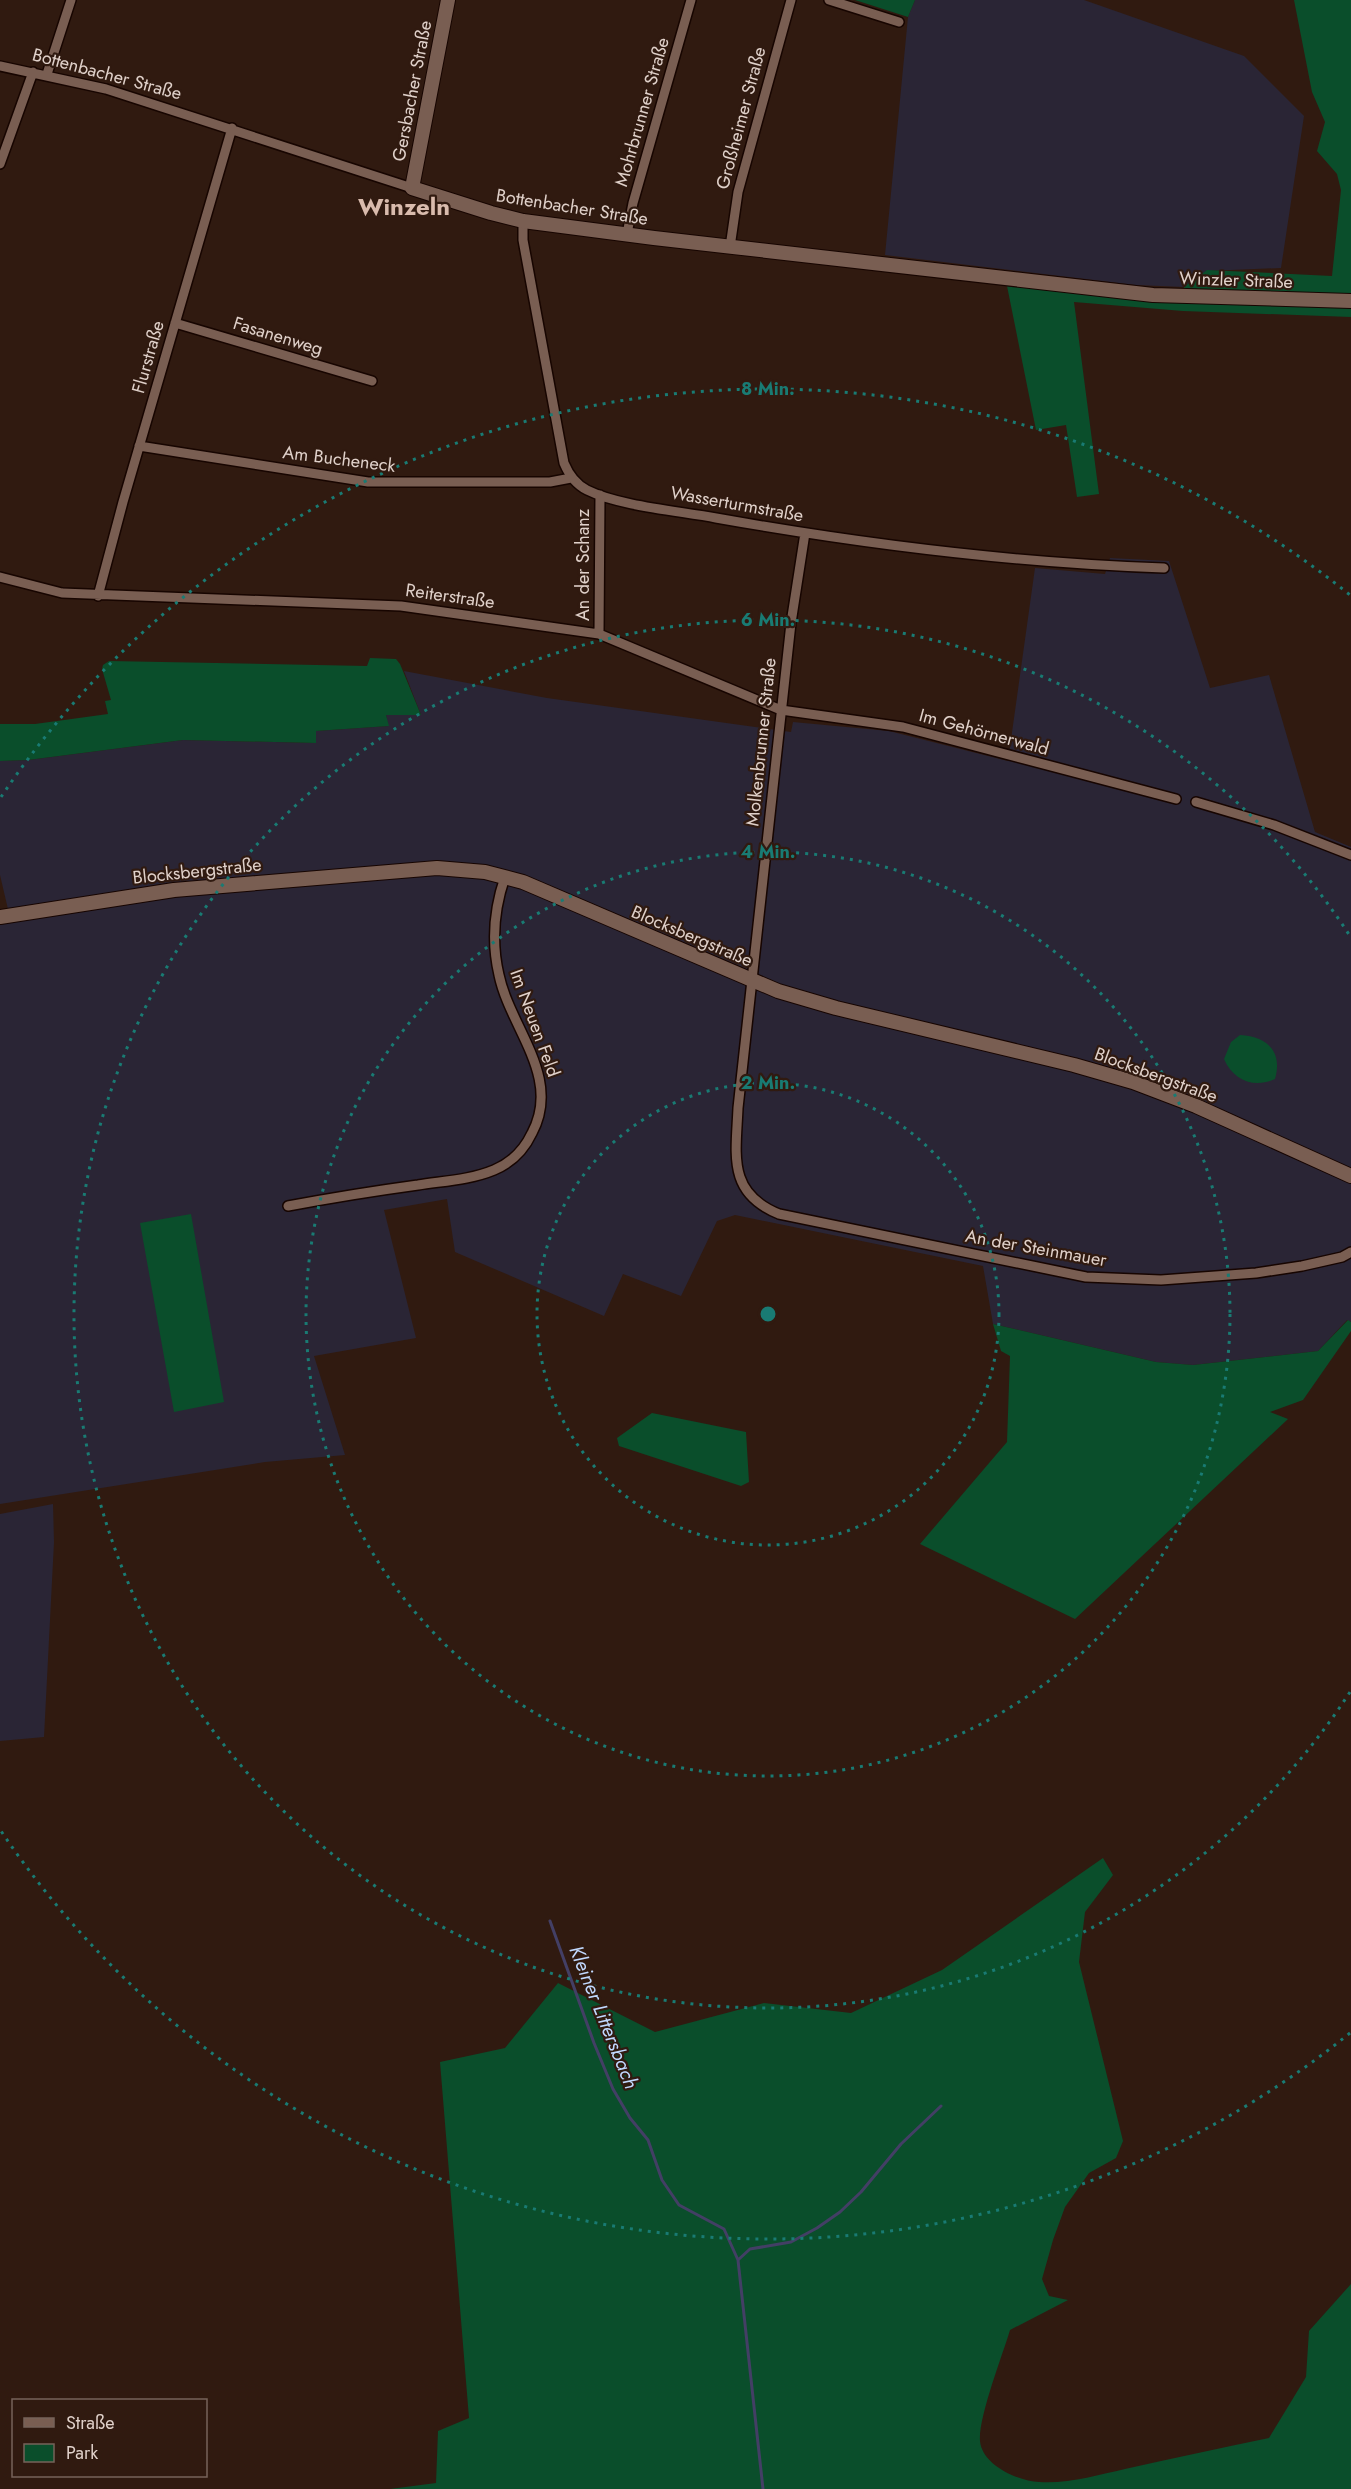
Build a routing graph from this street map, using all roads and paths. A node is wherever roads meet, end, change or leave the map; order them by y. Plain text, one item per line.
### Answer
1 (71, 0) edge
2 (448, 0) edge
3 (691, 0) edge
4 (791, 0) edge
5 (829, 0) edge
6 (898, 22) dead end
7 (0, 66) edge
8 (33, 72) junction
9 (46, 74) junction
10 (232, 128) junction
11 (0, 164) edge
12 (412, 188) junction
13 (523, 221) junction
14 (627, 234) junction
15 (730, 247) junction
16 (1120, 292) joint
17 (1351, 301) edge
18 (175, 323) junction
19 (372, 381) dead end
20 (139, 446) junction
21 (571, 478) junction
22 (600, 495) junction
23 (805, 533) junction
24 (1164, 568) dead end
25 (0, 577) edge
26 (98, 596) junction
27 (599, 634) junction
28 (781, 710) junction
29 (1176, 799) dead end
30 (1196, 802) dead end
31 (1351, 855) edge
32 (505, 877) junction
33 (0, 917) edge
34 (753, 981) junction
35 (1351, 1176) edge
36 (755, 1202) joint
37 (288, 1206) dead end
38 (1351, 1251) edge

1 - 9 street
2 - 12 main road, Gersbacher Straße
3 - 14 street, Mohrbrunner Straße
4 - 15 street, Großheimer Straße
5 - 6 street
7 - 8 street, Bottenbacher Straße
8 - 9 street, Bottenbacher Straße
8 - 11 street
9 - 10 street, Bottenbacher Straße
10 - 12 street, Bottenbacher Straße
10 - 18 street, Flurstraße
12 - 13 main road, Bottenbacher Straße
13 - 14 main road, Bottenbacher Straße
13 - 21 street
14 - 15 main road, Bottenbacher Straße
15 - 16 main road, Bottenbacher Straße
16 - 17 main road, Winzler Straße
18 - 19 street, Fasanenweg
18 - 20 street, Flurstraße
20 - 21 street, Am Bucheneck
20 - 26 street, Flurstraße
21 - 22 street, Wasserturmstraße
22 - 23 street, Wasserturmstraße
22 - 27 street, An der Schanz
23 - 24 street, Wasserturmstraße
23 - 28 street, Molkenbrunner Straße
25 - 26 street, Reiterstraße
26 - 27 street, Reiterstraße
27 - 28 street, Reiterstraße
28 - 29 street, Im Gehörnerwald
28 - 34 street, Molkenbrunner Straße
30 - 31 street
32 - 33 main road, Blocksbergstraße
32 - 34 main road, Blocksbergstraße
32 - 37 street, Im Neuen Feld
34 - 35 main road, Blocksbergstraße
34 - 36 street, Molkenbrunner Straße
36 - 38 street, An der Steinmauer

